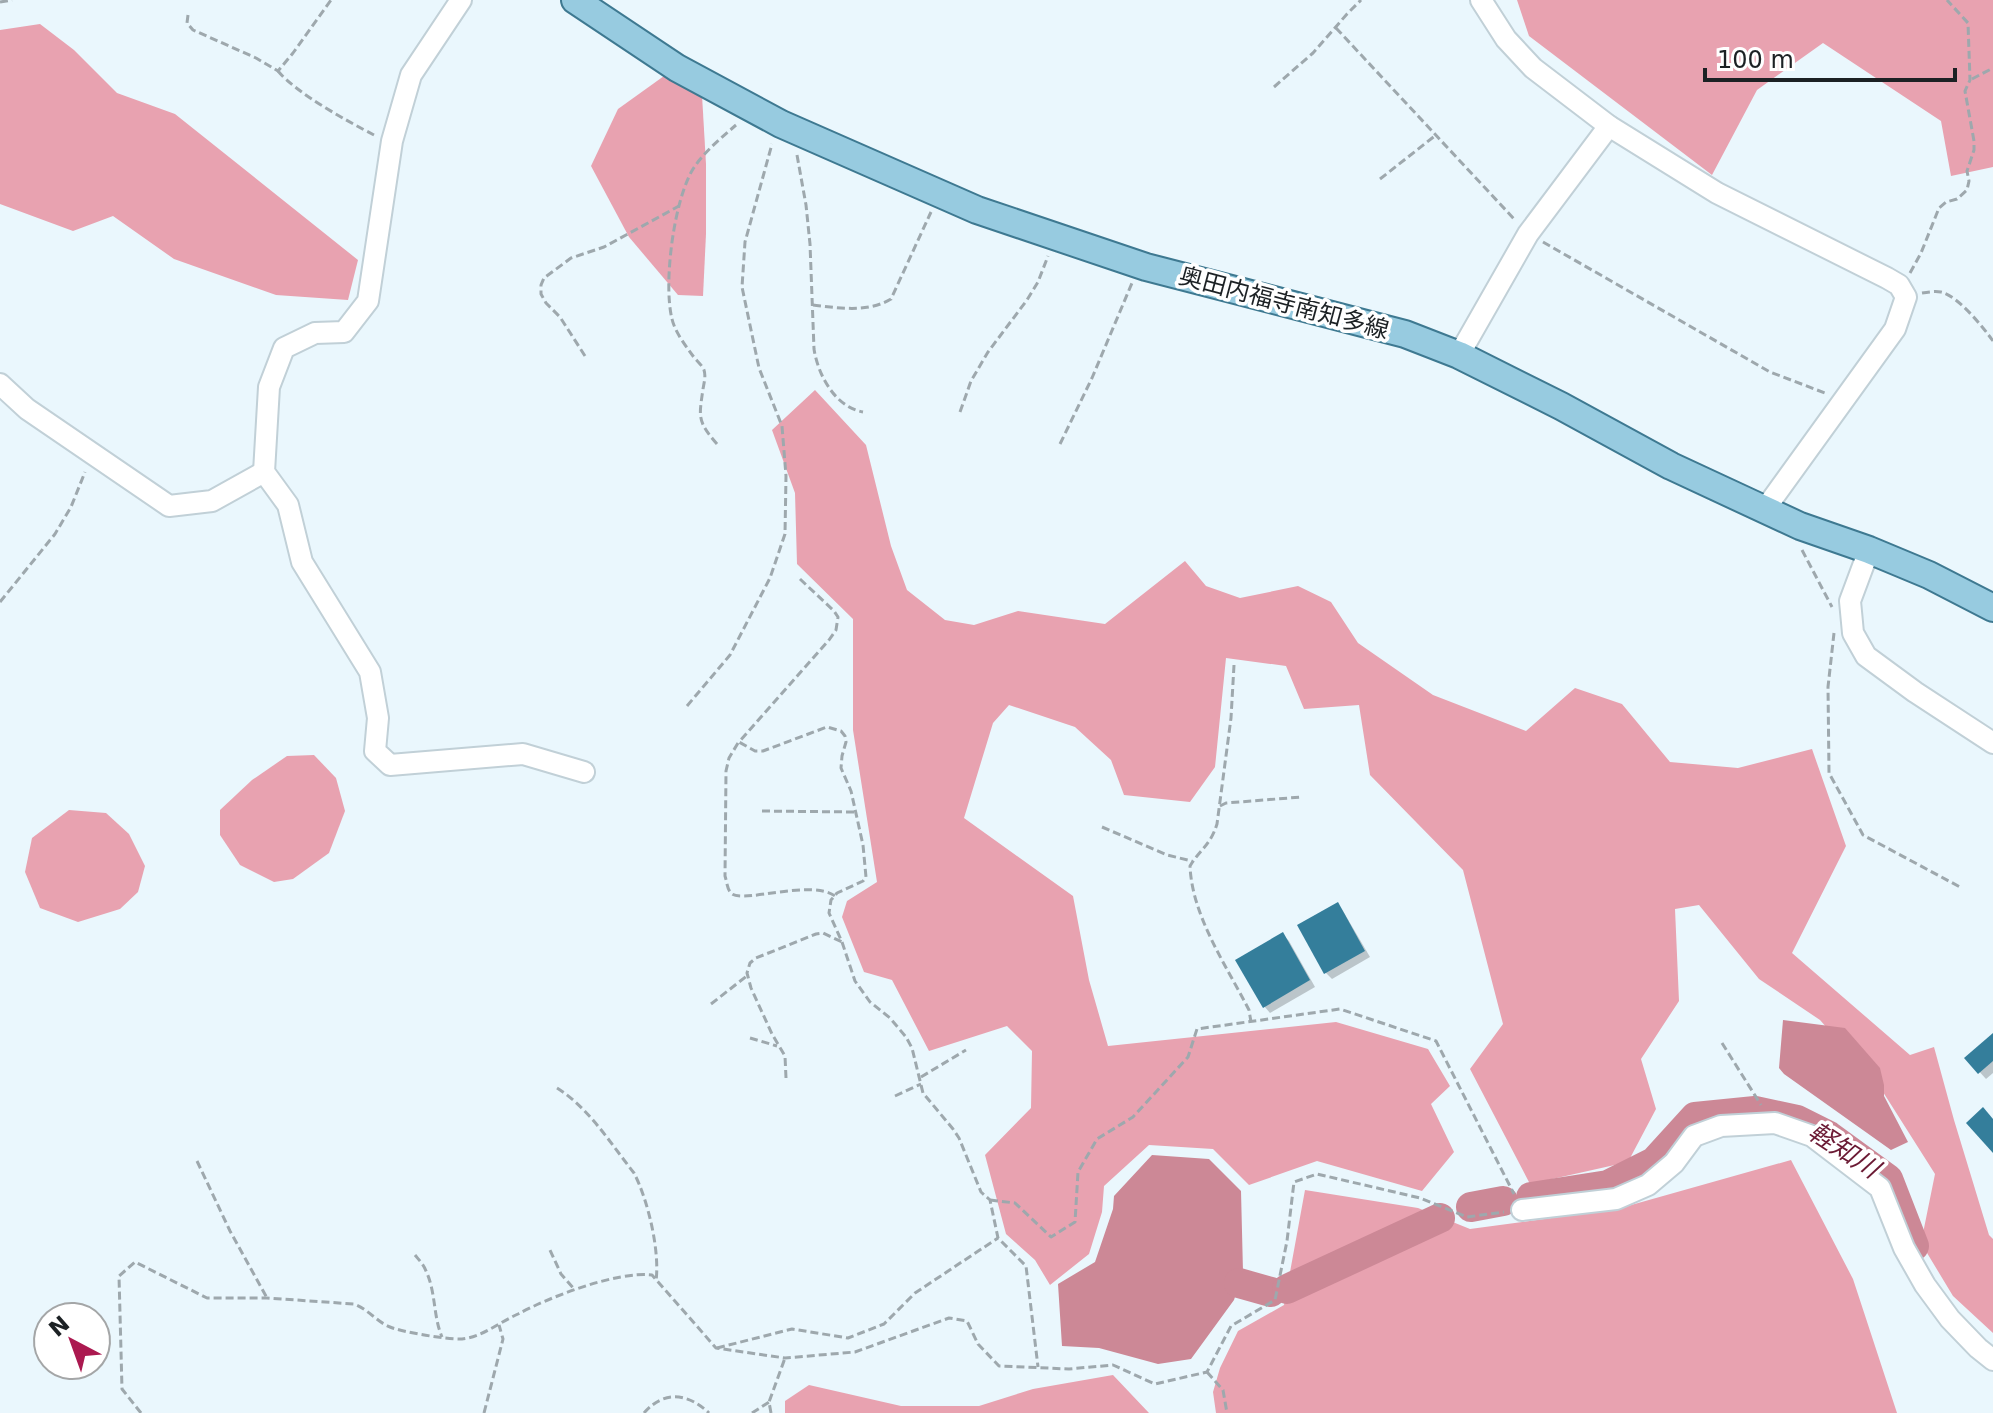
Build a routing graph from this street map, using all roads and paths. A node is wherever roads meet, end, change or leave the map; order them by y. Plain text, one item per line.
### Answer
1 (12, 0) edge
2 (331, 0) edge
3 (461, 0) edge
4 (575, 0) edge
5 (1361, 0) edge
6 (1481, 0) edge
7 (1947, 0) edge
8 (0, 2) edge
9 (188, 15) dead end
10 (1336, 28) junction
11 (1993, 68) edge
12 (278, 71) junction
13 (1970, 80) junction
14 (1274, 87) dead end
15 (747, 106) junction
16 (1609, 126) junction
17 (792, 129) junction
18 (1436, 135) junction
19 (392, 141) junction
20 (1380, 179) dead end
21 (940, 194) junction
22 (679, 206) junction
23 (1528, 234) junction
24 (1056, 237) junction
25 (1139, 265) junction
26 (1903, 291) junction
27 (813, 305) junction
28 (1993, 341) edge
29 (1459, 355) junction
30 (585, 356) dead end
31 (0, 384) edge
32 (1844, 400) junction
33 (863, 412) dead end
34 (960, 412) dead end
35 (717, 444) dead end
36 (1060, 444) dead end
37 (94, 454) junction
38 (264, 472) junction
39 (1765, 509) junction
40 (1800, 526) junction
41 (1869, 550) junction
42 (800, 579) dead end
43 (0, 602) edge
44 (1993, 608) edge
45 (1836, 615) dead end
46 (1835, 630) dead end
47 (1234, 665) dead end
48 (687, 706) dead end
49 (739, 742) junction
50 (1993, 743) edge
51 (584, 772) dead end
52 (1302, 797) dead end
53 (1220, 806) junction
54 (762, 811) dead end
55 (855, 812) junction
56 (1102, 827) dead end
57 (1193, 861) junction
58 (1960, 887) dead end
59 (835, 896) junction
60 (842, 942) junction
61 (748, 975) junction
62 (711, 1004) dead end
63 (1251, 1022) junction
64 (750, 1038) dead end
65 (1722, 1043) dead end
66 (780, 1047) junction
67 (966, 1050) dead end
68 (786, 1078) dead end
69 (920, 1078) junction
70 (921, 1084) junction
71 (557, 1088) dead end
72 (895, 1096) dead end
73 (1769, 1124) junction
74 (197, 1161) dead end
75 (990, 1200) junction
76 (1522, 1210) junction
77 (998, 1238) junction
78 (550, 1250) dead end
79 (415, 1255) dead end
80 (656, 1281) junction
81 (575, 1290) junction
82 (267, 1298) junction
83 (499, 1325) junction
84 (443, 1338) junction
85 (716, 1348) junction
86 (785, 1358) junction
87 (1993, 1360) edge
88 (1038, 1367) junction
89 (1207, 1372) junction
90 (769, 1402) junction
91 (141, 1413) edge
92 (484, 1413) edge
93 (644, 1413) edge
94 (709, 1413) edge
95 (752, 1413) edge
96 (771, 1413) edge
97 (1227, 1413) edge

1 - 8 path
2 - 12 path
3 - 19 street
4 - 15 main road, 奥田内福寺南知多線
5 - 10 path
6 - 16 street
7 - 13 path
9 - 12 path
10 - 14 path
10 - 18 path
11 - 13 path
12 - 19 path
13 - 26 path
15 - 17 main road, 奥田内福寺南知多線
15 - 22 path
16 - 23 street
16 - 26 street
17 - 21 main road, 奥田内福寺南知多線
17 - 27 path
17 - 48 path
18 - 20 path
18 - 23 path
19 - 38 street
21 - 24 main road, 奥田内福寺南知多線
21 - 27 path
22 - 30 path
22 - 35 path
23 - 29 street
23 - 32 path
24 - 25 main road, 奥田内福寺南知多線
24 - 34 path
25 - 29 main road, 奥田内福寺南知多線
25 - 36 path
26 - 28 path
26 - 32 street
27 - 33 path
29 - 39 main road, 奥田内福寺南知多線
31 - 37 street
32 - 39 street
37 - 38 street
37 - 43 path
38 - 51 street
39 - 40 main road, 奥田内福寺南知多線
40 - 41 main road, 奥田内福寺南知多線
40 - 45 path
41 - 44 main road, 奥田内福寺南知多線
41 - 50 street
42 - 49 path
46 - 58 path
47 - 53 path
49 - 55 path
49 - 59 path
52 - 53 path
53 - 57 path
54 - 55 path
55 - 59 path
56 - 57 path
57 - 63 path
59 - 60 path
60 - 61 path
60 - 69 path
61 - 62 path
61 - 66 path
63 - 75 path
63 - 76 path
64 - 66 path
65 - 73 path
66 - 68 path
67 - 69 path
69 - 70 path
70 - 72 path
70 - 75 path
71 - 80 path
73 - 76 street
73 - 87 street
74 - 82 path
75 - 77 path
76 - 89 path
77 - 85 path
77 - 88 path
78 - 81 path
79 - 84 path
80 - 81 path
80 - 85 path
81 - 83 path
82 - 84 path
82 - 91 path
83 - 84 path
83 - 92 path
85 - 86 path
86 - 88 path
86 - 90 path
88 - 89 path
89 - 97 path
90 - 95 path
90 - 96 path
93 - 94 path

